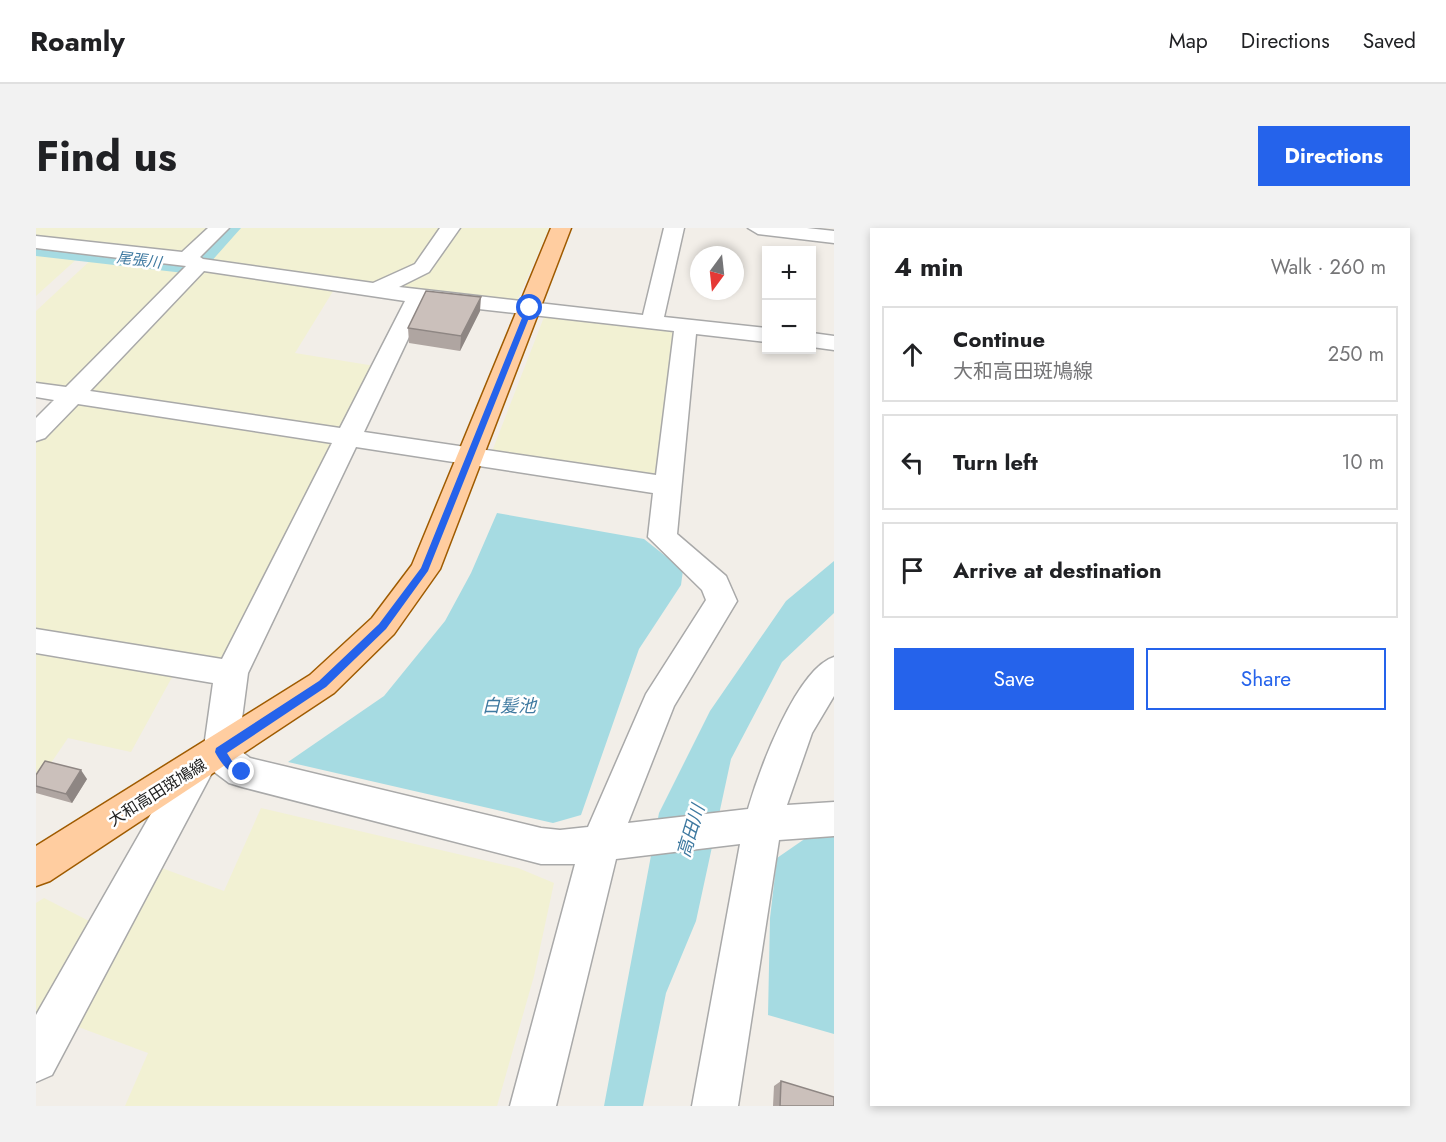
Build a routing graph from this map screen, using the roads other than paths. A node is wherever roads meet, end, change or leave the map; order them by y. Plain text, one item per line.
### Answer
1 (219, 228) edge
2 (450, 228) edge
3 (561, 228) edge
4 (674, 228) edge
5 (758, 228) edge
6 (834, 237) edge
7 (36, 242) edge
8 (192, 261) junction
9 (375, 290) junction
10 (418, 296) junction
11 (530, 308) junction
12 (652, 322) junction
13 (686, 326) junction
14 (762, 335) edge
15 (816, 341) edge
16 (834, 343) edge
17 (36, 390) edge
18 (71, 396) junction
19 (36, 433) edge
20 (348, 438) junction
21 (471, 457) junction
22 (668, 486) junction
23 (36, 641) edge
24 (834, 670) edge
25 (231, 673) junction
26 (208, 759) junction
27 (834, 819) edge
28 (748, 826) junction
29 (611, 842) junction
30 (36, 868) edge
31 (36, 1059) edge
32 (532, 1106) edge
33 (715, 1106) edge

1 - 8 street
2 - 9 street
3 - 11 main road, 大和高田斑鳩線
4 - 12 street
5 - 6 street
7 - 8 street
8 - 9 street
8 - 18 street
9 - 10 street
10 - 11 street
10 - 20 street
11 - 12 street
11 - 21 main road, 大和高田斑鳩線
12 - 13 street
13 - 14 street
13 - 22 street
15 - 16 street
17 - 18 street
18 - 19 street
18 - 20 street
20 - 21 street
20 - 25 street
21 - 22 street
21 - 26 main road, 大和高田斑鳩線
22 - 29 street
23 - 25 street
24 - 28 street
25 - 26 street
26 - 29 street
26 - 30 main road, 大和高田斑鳩線
26 - 31 street
27 - 28 street
28 - 29 street
28 - 33 street
29 - 32 street

